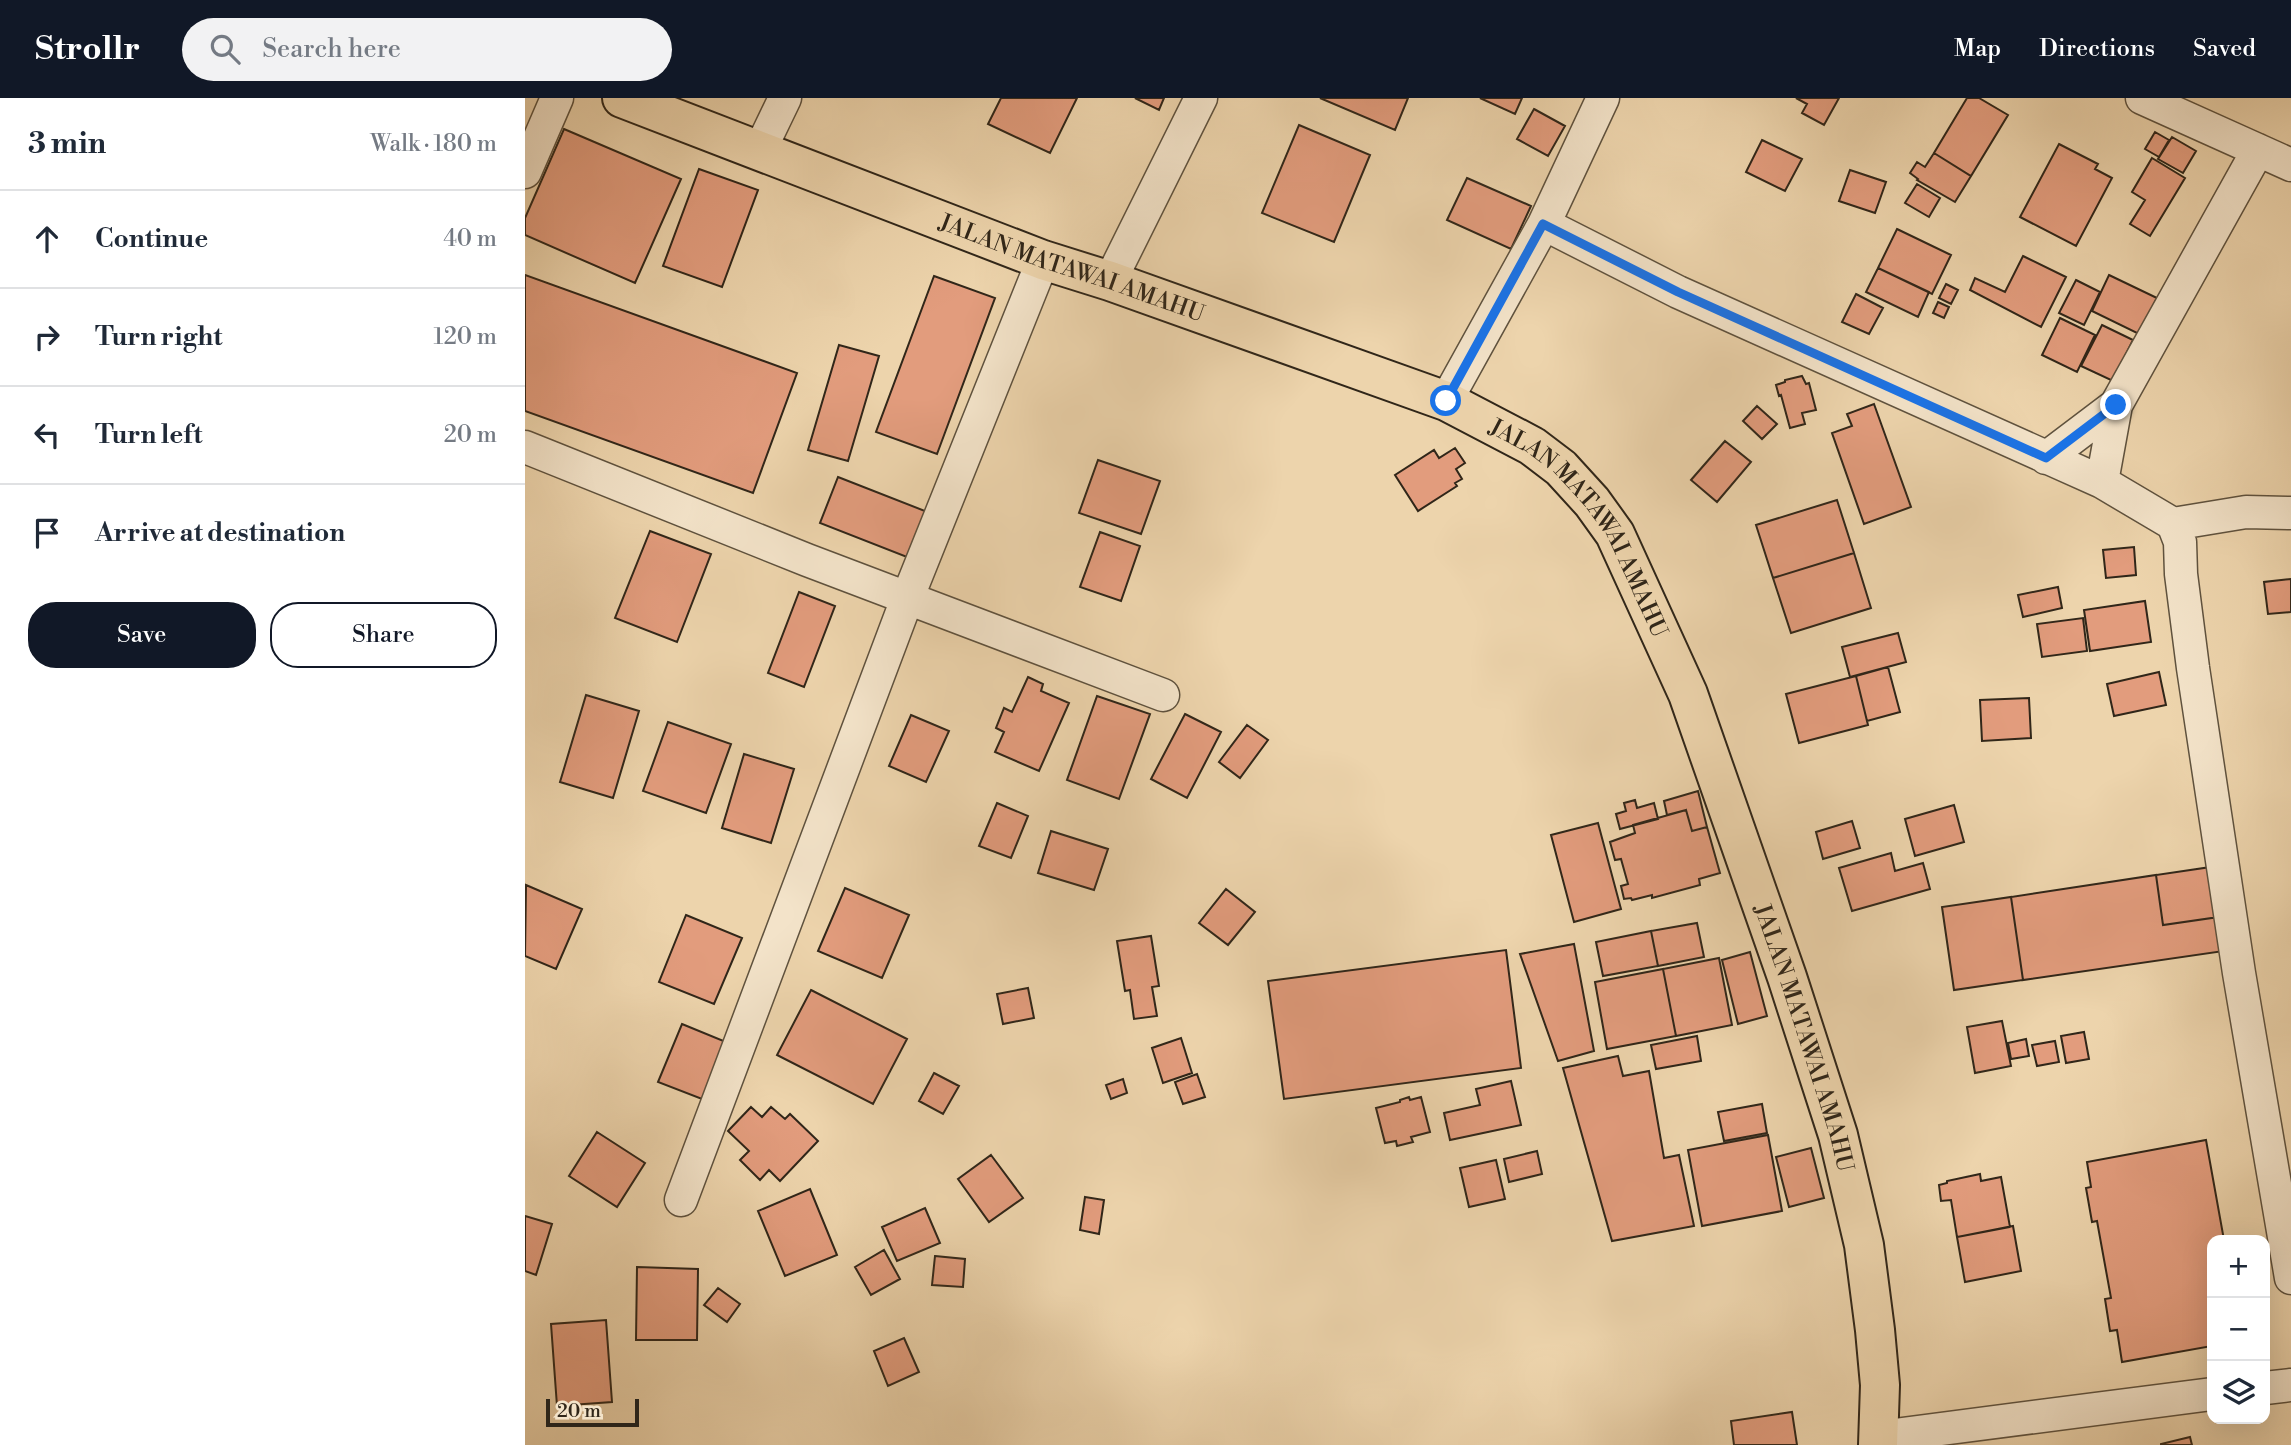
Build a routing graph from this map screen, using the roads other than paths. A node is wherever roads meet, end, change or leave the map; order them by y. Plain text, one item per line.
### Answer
1 (557, 98) edge
2 (622, 98) edge
3 (785, 98) edge
4 (1201, 98) edge
5 (1603, 98) edge
6 (2142, 98) edge
7 (759, 150) junction
8 (2258, 150) junction
9 (2291, 165) edge
10 (525, 172) edge
11 (1543, 224) junction
12 (1043, 260) junction
13 (1110, 281) junction
14 (1446, 401) junction
15 (2116, 405) junction
16 (525, 447) edge
17 (2046, 458) junction
18 (2102, 482) junction
19 (2291, 513) edge
20 (2173, 523) junction
21 (907, 598) junction
22 (1163, 695) dead end
23 (681, 1200) dead end
24 (2291, 1278) edge
25 (2291, 1385) edge
26 (2270, 1387) edge
27 (2207, 1395) edge
28 (1879, 1441) edge

1 - 10 street
2 - 7 highway, JALAN MATAWAI AMAHU
3 - 7 street
4 - 13 street
5 - 11 street
6 - 8 street
7 - 12 highway, JALAN MATAWAI AMAHU
8 - 9 street
8 - 15 street
11 - 14 street
11 - 17 street
12 - 13 highway, JALAN MATAWAI AMAHU
12 - 21 street
13 - 14 highway, JALAN MATAWAI AMAHU
14 - 28 highway, JALAN MATAWAI AMAHU
15 - 17 street
15 - 18 street
16 - 21 street
17 - 18 street
18 - 20 street
19 - 20 street
20 - 24 street
21 - 22 street
21 - 23 street
25 - 26 street
27 - 28 street

